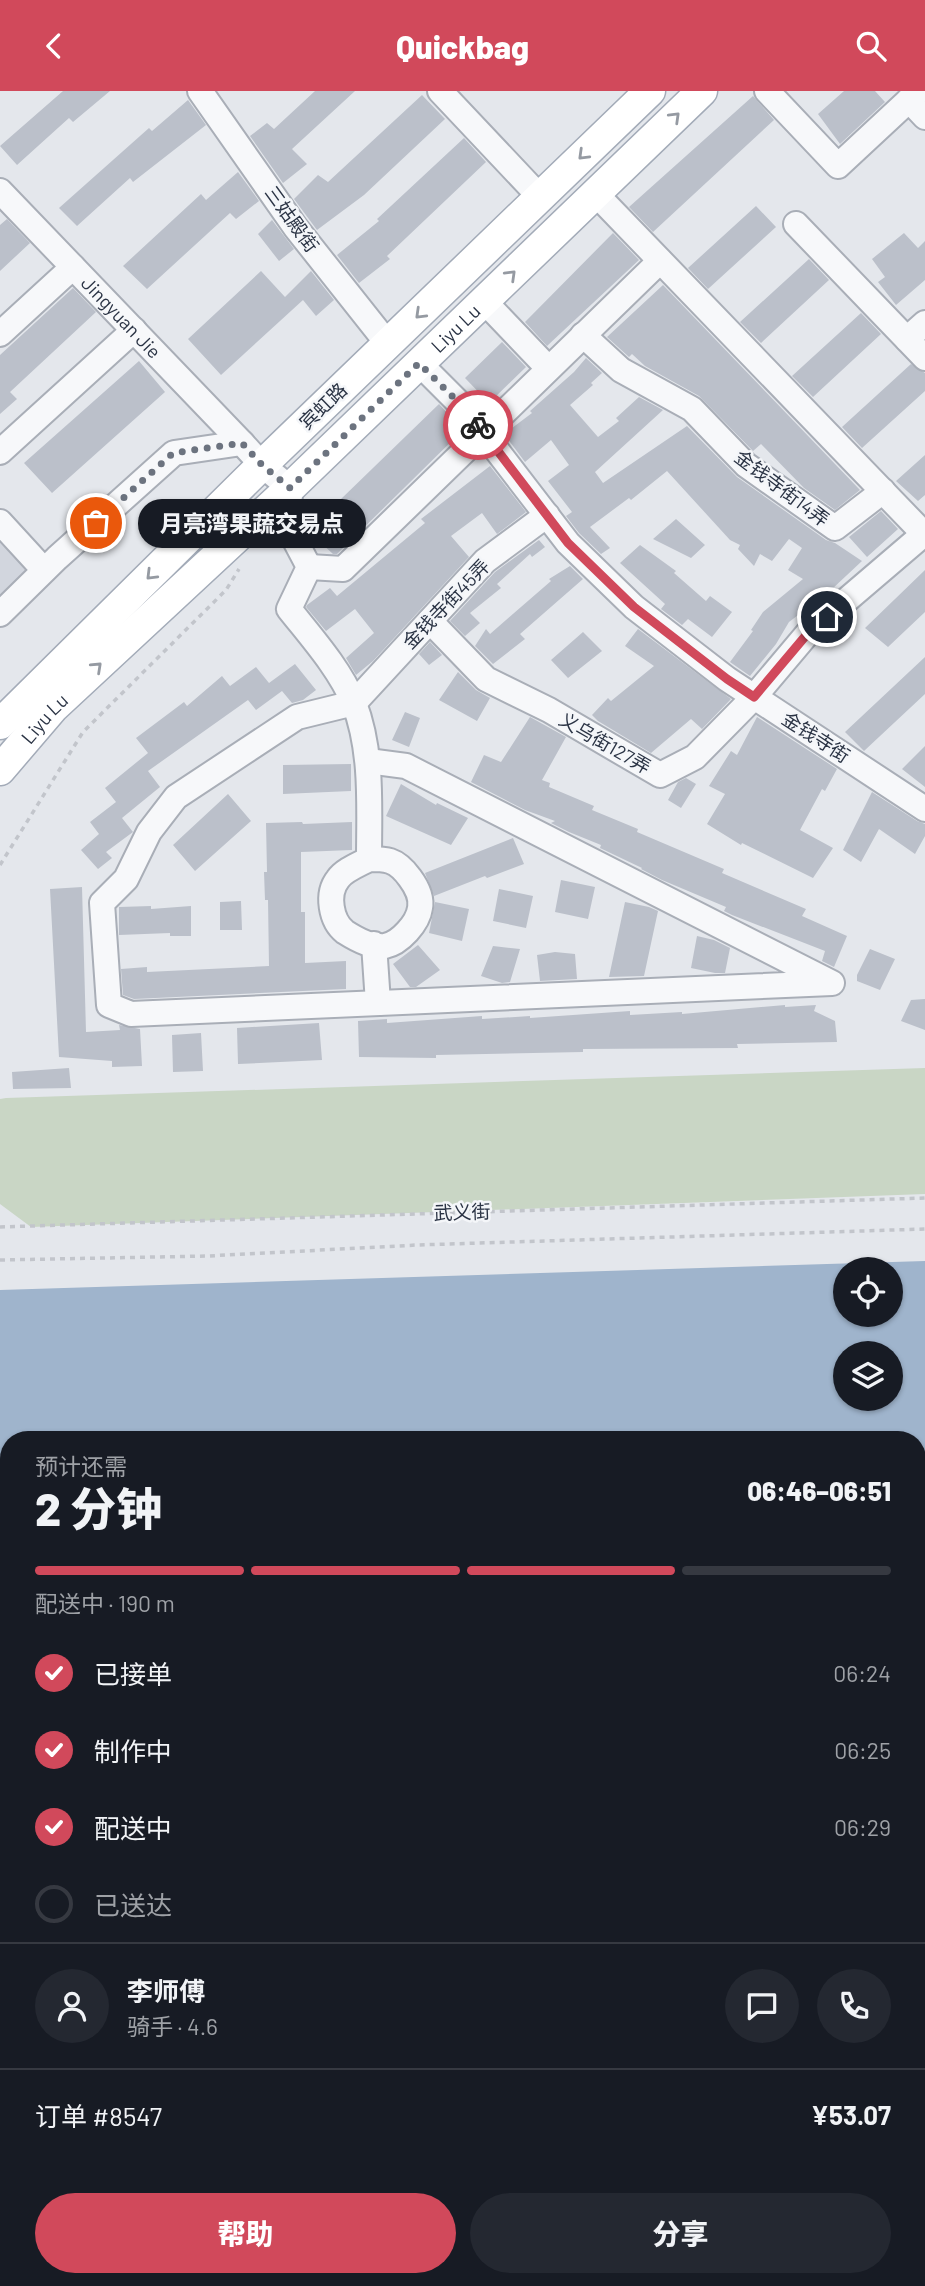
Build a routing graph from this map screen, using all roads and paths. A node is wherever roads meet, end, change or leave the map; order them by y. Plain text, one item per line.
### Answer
1 (200, 91) edge
2 (440, 91) edge
3 (650, 91) edge
4 (702, 91) edge
5 (767, 91) edge
6 (917, 103) edge
7 (0, 191) edge
8 (596, 194) junction
9 (540, 197) junction
10 (796, 224) dead end
11 (660, 261) junction
12 (74, 267) junction
13 (484, 301) junction
14 (134, 330) junction
15 (916, 331) edge
16 (0, 334) edge
17 (583, 335) junction
18 (388, 344) junction
19 (925, 358) edge
20 (419, 363) junction
21 (548, 368) junction
22 (482, 431) junction
23 (242, 443) junction
24 (0, 452) edge
25 (262, 465) junction
26 (290, 488) junction
27 (883, 491) junction
28 (547, 515) junction
29 (0, 522) edge
30 (925, 534) edge
31 (240, 567) dead end
32 (309, 567) junction
33 (44, 570) junction
34 (0, 614) edge
35 (430, 621) junction
36 (754, 697) junction
37 (354, 703) junction
38 (0, 724) edge
39 (368, 761) junction
40 (0, 770) edge
41 (925, 809) edge
42 (369, 859) junction
43 (0, 865) edge
44 (374, 944) junction
45 (378, 1003) junction
46 (925, 1198) edge
47 (0, 1227) edge
48 (925, 1229) edge
49 (0, 1260) edge

1 - 18 street, 三姑殿街
2 - 9 street
3 -> 9 main road, 宾虹路
8 -> 4 main road, Liyu Lu
5 - 6 street
7 - 12 street, Jingyuan Jie
8 - 11 street
13 -> 8 main road, Liyu Lu
9 -> 18 main road, 宾虹路
10 - 15 street
11 - 17 street
11 - 27 street
12 - 14 street, Jingyuan Jie
12 - 16 street
13 - 20 main road, Liyu Lu
13 - 21 street
14 - 23 street, Jingyuan Jie
14 - 24 street
15 - 19 street
17 - 21 street
17 - 27 street, 金钱寺街14弄
18 - 25 main road, 宾虹路
20 - 22 street, 金钱寺街
20 - 26 main road, Liyu Lu
21 - 22 street
22 - 28 street, 金钱寺街
22 - 32 street
23 - 25 street, Jingyuan Jie
23 - 33 street
25 - 26 street, Jingyuan Jie
25 -> 38 main road, 宾虹路
26 - 32 street
40 -> 26 main road, Liyu Lu
27 - 30 street
28 - 35 street, 金钱寺街45弄
28 - 36 street, 金钱寺街
29 - 33 street
30 - 36 street, 义乌街127弄
31 - 43 path
32 - 37 street
33 - 34 street
35 - 36 street, 义乌街127弄
35 - 37 street, 金钱寺街45弄
36 - 41 street, 金钱寺街
37 - 39 street
37 - 45 street
39 - 42 street
39 - 45 street
42 - 44 street
42 - 44 street
44 - 45 street
46 - 47 path, 武义街
48 - 49 path

